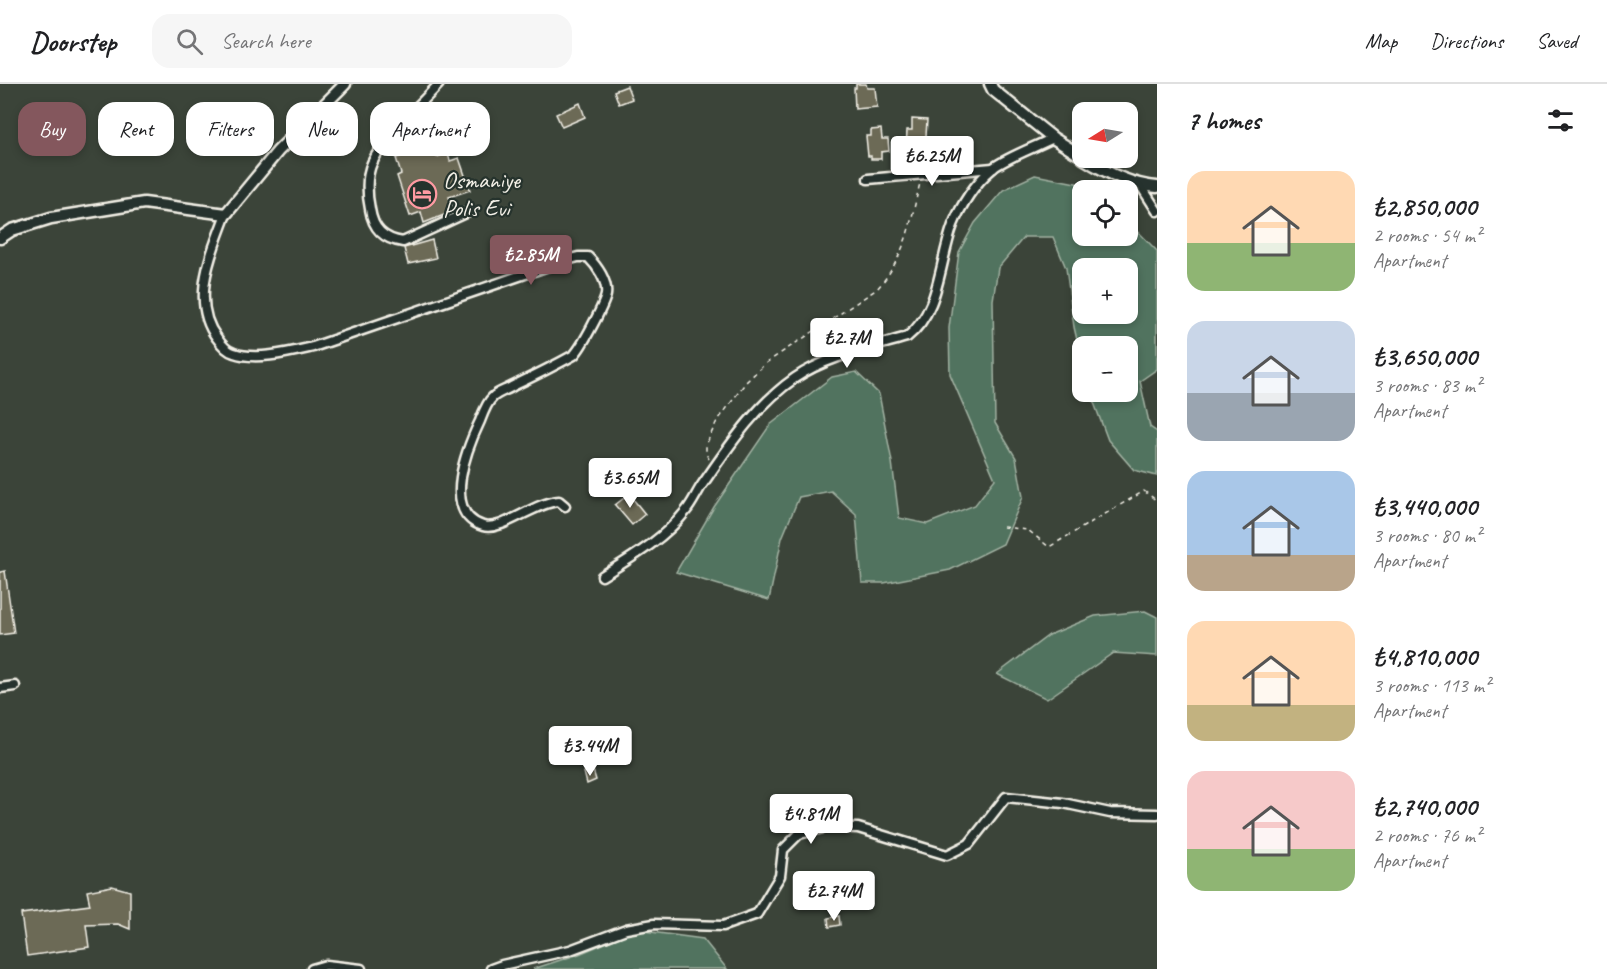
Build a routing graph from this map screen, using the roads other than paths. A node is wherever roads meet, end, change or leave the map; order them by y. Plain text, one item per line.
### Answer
1 (345, 84) edge
2 (439, 84) edge
3 (990, 84) edge
4 (1053, 138) junction
5 (1072, 150) edge
6 (993, 168) junction
7 (1100, 168) edge
8 (868, 178) dead end
9 (1141, 186) junction
10 (1157, 187) edge
11 (1157, 211) edge
12 (468, 212) dead end
13 (226, 214) junction
14 (0, 238) edge
15 (565, 506) dead end
16 (602, 576) dead end
17 (15, 686) dead end
18 (0, 688) edge
19 (1157, 814) edge
20 (312, 969) edge
21 (361, 969) edge
22 (490, 969) edge

1 - 13 street
2 - 12 street
3 - 4 street
4 - 5 street
4 - 6 street
6 - 8 street
6 - 16 street
7 - 9 street
9 - 10 street
9 - 11 street
13 - 14 street
13 - 15 street
17 - 18 street
19 - 22 street
20 - 21 street

